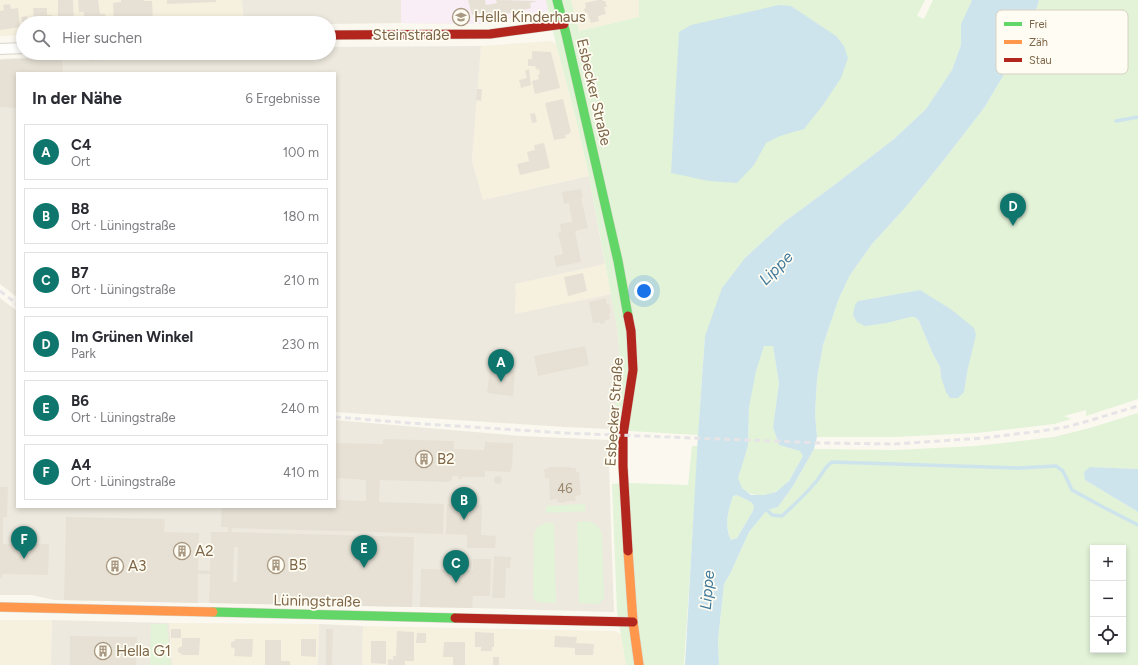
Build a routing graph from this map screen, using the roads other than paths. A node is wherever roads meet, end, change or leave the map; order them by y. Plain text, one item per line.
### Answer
1 (557, 0) edge
2 (564, 24) junction
3 (336, 35) edge
4 (16, 48) edge
5 (0, 49) edge
6 (0, 607) edge
7 (633, 622) junction
8 (639, 665) edge

1 - 2 street, Esbecker Straße
2 - 3 street, Steinstraße
2 - 7 street, Esbecker Straße
4 - 5 street
6 - 7 street, Lüningstraße
7 - 8 street, Esbecker Straße

